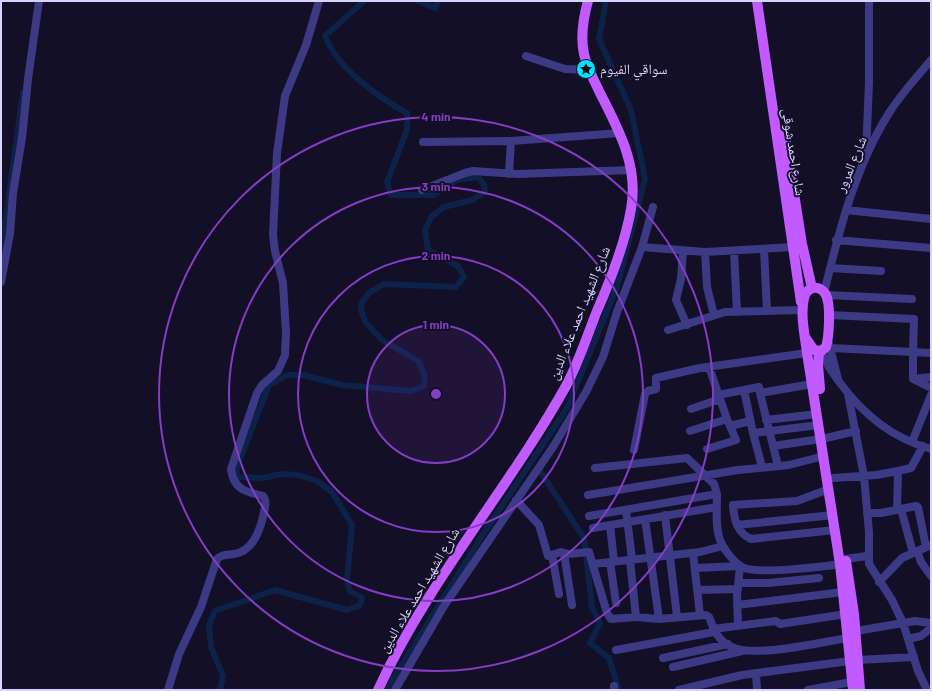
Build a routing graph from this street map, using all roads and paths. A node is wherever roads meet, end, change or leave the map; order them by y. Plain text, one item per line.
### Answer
1 (39, 1) edge
2 (319, 1) edge
3 (588, 1) edge
4 (757, 1) edge
5 (763, 1) edge
6 (869, 1) edge
7 (526, 56) dead end
8 (931, 60) edge
9 (590, 70) junction
10 (620, 133) junction
11 (511, 141) junction
12 (423, 142) dead end
13 (866, 157) junction
14 (631, 170) junction
15 (509, 174) junction
16 (422, 190) dead end
17 (653, 207) dead end
18 (846, 210) junction
19 (931, 219) edge
20 (836, 240) junction
21 (642, 247) junction
22 (794, 248) junction
23 (931, 248) edge
24 (764, 249) junction
25 (683, 251) junction
26 (734, 251) junction
27 (705, 252) junction
28 (830, 268) junction
29 (881, 271) dead end
30 (2, 278) edge
31 (812, 288) junction
32 (825, 294) junction
33 (912, 299) dead end
34 (802, 309) junction
35 (768, 311) junction
36 (737, 312) junction
37 (714, 315) junction
38 (828, 316) junction
39 (687, 325) junction
40 (668, 330) dead end
41 (805, 337) junction
42 (825, 347) junction
43 (914, 352) junction
44 (807, 353) junction
45 (931, 353) edge
46 (709, 367) junction
47 (931, 378) edge
48 (912, 379) junction
49 (812, 384) junction
50 (931, 388) edge
51 (744, 390) junction
52 (760, 393) junction
53 (848, 394) junction
54 (719, 397) junction
55 (930, 399) edge
56 (691, 409) dead end
57 (817, 414) junction
58 (766, 420) junction
59 (750, 421) junction
60 (728, 422) junction
61 (819, 425) junction
62 (769, 430) junction
63 (690, 431) dead end
64 (856, 431) junction
65 (753, 433) junction
66 (824, 439) junction
67 (912, 442) junction
68 (773, 446) junction
69 (927, 447) edge
70 (708, 449) dead end
71 (634, 450) dead end
72 (824, 456) junction
73 (778, 466) junction
74 (762, 467) junction
75 (595, 468) dead end
76 (898, 471) junction
77 (706, 476) junction
78 (864, 476) junction
79 (832, 478) junction
80 (829, 489) junction
81 (717, 494) junction
82 (588, 495) dead end
83 (516, 500) junction
84 (717, 507) junction
85 (899, 509) junction
86 (626, 510) junction
87 (867, 513) junction
88 (833, 515) junction
89 (589, 516) dead end
90 (665, 516) junction
91 (645, 519) junction
92 (628, 522) junction
93 (610, 525) junction
94 (737, 525) junction
95 (594, 528) dead end
96 (838, 534) junction
97 (722, 546) junction
98 (929, 546) edge
99 (915, 552) junction
100 (564, 553) junction
101 (693, 553) junction
102 (552, 555) junction
103 (670, 555) junction
104 (867, 556) junction
105 (650, 557) junction
106 (631, 560) junction
107 (843, 561) junction
108 (612, 562) junction
109 (593, 564) junction
110 (740, 566) junction
111 (817, 567) junction
112 (695, 568) junction
113 (931, 576) edge
114 (819, 578) junction
115 (879, 582) junction
116 (738, 586) junction
117 (697, 590) junction
118 (843, 592) junction
119 (559, 594) dead end
120 (821, 594) junction
121 (616, 603) dead end
122 (572, 605) dead end
123 (737, 605) junction
124 (846, 614) junction
125 (700, 615) junction
126 (677, 617) junction
127 (636, 618) junction
128 (659, 619) junction
129 (903, 623) junction
130 (931, 624) edge
131 (738, 625) junction
132 (714, 631) junction
133 (852, 634) junction
134 (908, 639) junction
135 (728, 644) junction
136 (616, 650) dead end
137 (745, 651) junction
138 (914, 657) junction
139 (663, 658) dead end
140 (854, 660) junction
141 (673, 667) dead end
142 (756, 673) junction
143 (856, 686) edge
144 (928, 687) edge
145 (168, 690) edge
146 (378, 690) edge
147 (395, 690) edge
148 (679, 690) edge
149 (757, 690) edge
150 (808, 690) edge

1 - 30 street
2 - 145 street
3 - 9 main road, شارع الشهيد احمد علاء الدين
4 - 22 main road, شارع احمد شوقى
5 - 31 main road, شارع احمد شوقى
6 - 13 street
7 - 9 street
8 - 13 street, شارع المرور
9 - 10 main road, شارع الشهيد احمد علاء الدين
10 - 11 street
10 - 14 main road, شارع الشهيد احمد علاء الدين
11 - 12 street
11 - 15 street
13 - 18 street, شارع المرور
14 - 15 street
14 - 146 main road, شارع الشهيد احمد علاء الدين
15 - 16 street
17 - 21 street
18 - 19 street
18 - 20 street, شارع المرور
20 - 23 street
20 - 28 street, شارع المرور
21 - 25 street
21 - 83 street
22 - 24 street
22 - 34 main road, شارع احمد شوقى
24 - 26 street
24 - 35 street
25 - 27 street
25 - 39 street
26 - 27 street
26 - 36 street
27 - 37 street
28 - 29 street
28 - 32 street, شارع المرور
31 - 32 main road
31 - 34 main road
32 - 33 street
32 - 38 main road
34 - 35 street
34 - 41 main road, شارع احمد شوقى
35 - 36 street
36 - 37 street
37 - 39 street
38 - 42 main road
38 - 43 street
39 - 40 street
41 - 42 main road
41 - 44 main road, شارع احمد شوقى
42 - 43 street
42 - 53 street
42 - 66 main road
43 - 45 street
43 - 48 street
44 - 46 street
44 - 49 main road, شارع احمد شوقى
46 - 54 street
46 - 71 street
47 - 48 street
48 - 50 street
49 - 52 street
49 - 57 main road, شارع احمد شوقى
51 - 52 street
51 - 54 street
51 - 59 street
52 - 58 street
53 - 64 street
53 - 67 street
54 - 56 street
54 - 60 street
55 - 67 street
57 - 58 street
57 - 61 main road, شارع احمد شوقى
58 - 62 street
59 - 60 street
59 - 65 street
60 - 63 street
60 - 70 street
61 - 62 street
61 - 66 main road, شارع احمد شوقى
62 - 65 street
62 - 68 street
64 - 66 street
64 - 78 street
65 - 74 street
66 - 68 street
66 - 72 main road
66 - 79 main road
67 - 69 street
68 - 73 street
69 - 76 street
72 - 73 street
72 - 80 main road
73 - 74 street
74 - 77 street
75 - 77 street
76 - 78 street
76 - 85 street
77 - 81 street
77 - 82 street
78 - 79 street
78 - 87 street
79 - 96 main road
80 - 88 main road
80 - 94 street
81 - 84 street
81 - 86 street
83 - 102 street
83 - 147 street
84 - 90 street
84 - 97 street
85 - 87 street
85 - 98 street
85 - 99 street
86 - 89 street
86 - 92 street
87 - 104 street
88 - 94 street
88 - 96 main road
90 - 91 street
90 - 103 street
91 - 92 street
91 - 105 street
92 - 93 street
92 - 106 street
93 - 95 street
93 - 108 street
94 - 96 street
96 - 107 main road
97 - 101 street
97 - 110 street
98 - 99 street
99 - 113 street
99 - 115 street
100 - 102 street
100 - 109 street
100 - 122 street
101 - 103 street
101 - 112 street
102 - 119 street
103 - 105 street
103 - 126 street
104 - 107 street
104 - 115 street
105 - 106 street
105 - 128 street
106 - 108 street
106 - 127 street
107 - 111 street
107 - 118 main road
107 - 133 main road
108 - 109 street
108 - 121 street
109 - 127 street
110 - 111 street
110 - 112 street
110 - 116 street
111 - 114 street
112 - 117 street
114 - 116 street
114 - 120 street
115 - 129 street
116 - 117 street
116 - 123 street
117 - 125 street
118 - 120 street
118 - 124 main road
120 - 123 street
123 - 131 street
124 - 131 street
124 - 133 main road
125 - 126 street
125 - 132 street
126 - 128 street
127 - 128 street
129 - 130 street
129 - 133 street
129 - 134 street
130 - 134 street
131 - 132 street
132 - 135 street
132 - 136 street
133 - 137 street
133 - 140 main road
134 - 138 street
135 - 137 street
135 - 139 street
137 - 141 street
138 - 140 street
138 - 144 street
140 - 142 street
140 - 143 main road
142 - 148 street
142 - 149 street
143 - 150 street

